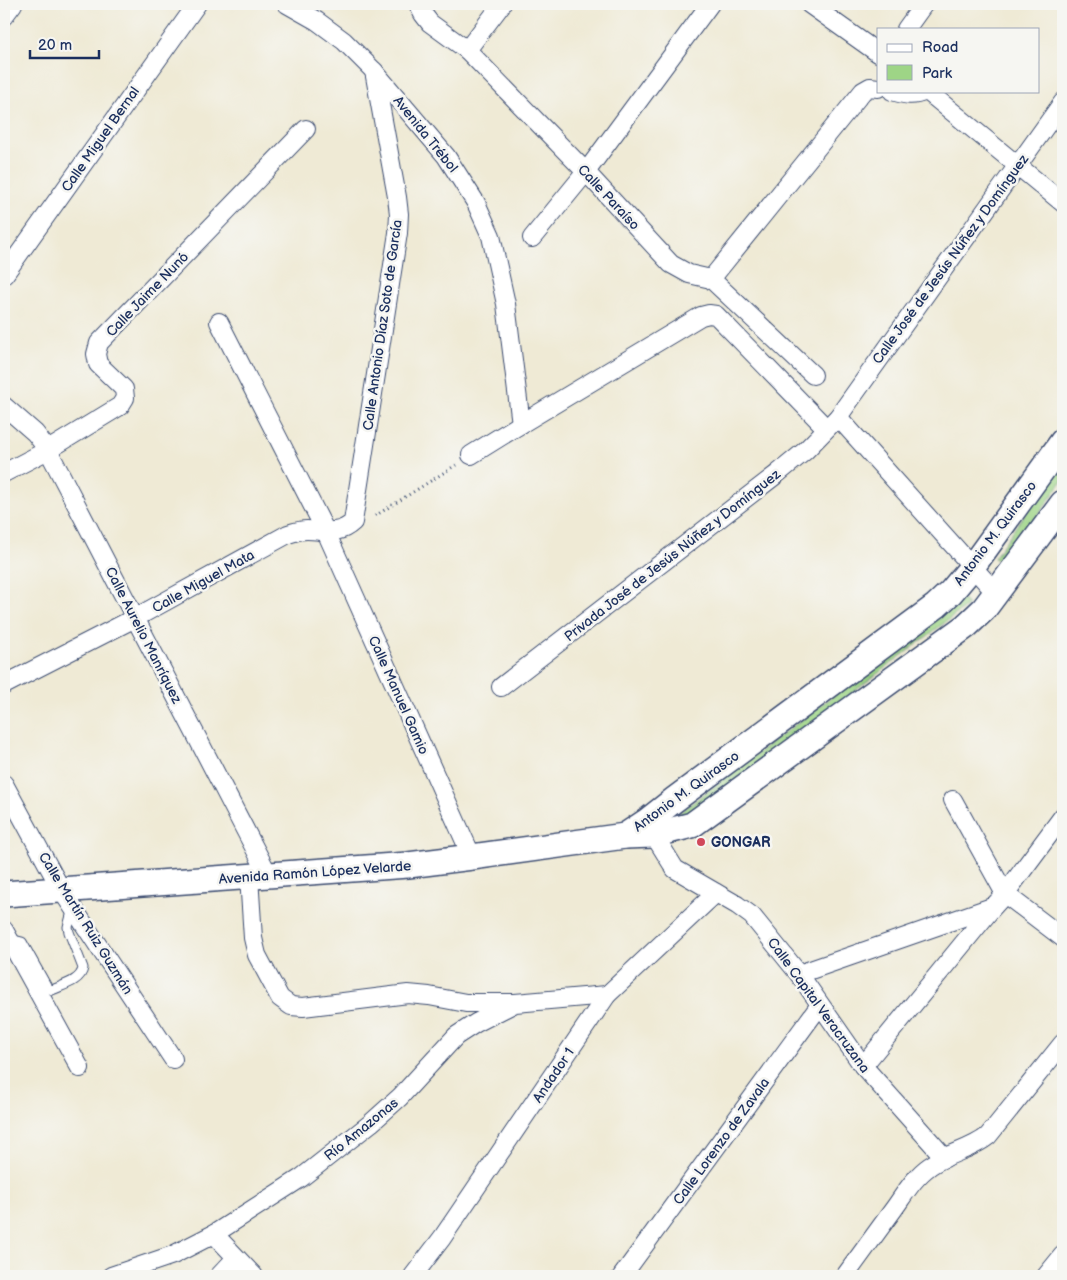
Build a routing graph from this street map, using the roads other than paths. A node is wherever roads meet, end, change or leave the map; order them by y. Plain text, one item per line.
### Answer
1 (13, 4) edge
2 (197, 4) edge
3 (287, 4) edge
4 (418, 4) edge
5 (502, 4) edge
6 (710, 4) edge
7 (809, 4) edge
8 (924, 4) edge
9 (4, 16) edge
10 (907, 28) edge
11 (467, 50) junction
12 (877, 52) edge
13 (374, 71) junction
14 (877, 88) edge
15 (896, 92) edge
16 (924, 92) edge
17 (928, 92) edge
18 (1063, 102) edge
19 (306, 129) dead end
20 (1017, 166) junction
21 (586, 172) junction
22 (1063, 203) edge
23 (532, 238) dead end
24 (4, 275) edge
25 (711, 279) junction
26 (219, 322) dead end
27 (788, 352) junction
28 (812, 375) dead end
29 (779, 380) junction
30 (4, 406) edge
31 (832, 423) junction
32 (520, 424) junction
33 (1063, 441) edge
34 (48, 450) junction
35 (471, 455) road end
36 (4, 473) edge
37 (1063, 503) edge
38 (326, 532) junction
39 (972, 567) junction
40 (996, 593) junction
41 (136, 618) junction
42 (4, 685) edge
43 (501, 687) dead end
44 (4, 784) edge
45 (953, 800) dead end
46 (1063, 816) edge
47 (650, 828) junction
48 (624, 836) joint
49 (472, 857) junction
50 (259, 876) junction
51 (716, 893) junction
52 (4, 894) edge
53 (68, 899) junction
54 (999, 901) junction
55 (6, 934) edge
56 (1063, 938) edge
57 (799, 974) junction
58 (607, 995) junction
59 (515, 1003) junction
60 (820, 1005) junction
61 (1063, 1043) edge
62 (172, 1059) dead end
63 (863, 1066) junction
64 (80, 1068) dead end
65 (945, 1158) junction
66 (214, 1234) junction
67 (1063, 1255) edge
68 (236, 1258) junction
69 (111, 1276) edge
70 (219, 1276) edge
71 (254, 1276) edge
72 (414, 1276) edge
73 (622, 1276) edge
74 (845, 1276) edge
75 (1046, 1276) edge

1 - 9 street
2 - 24 street, Calle Miguel Bernal
3 - 13 street, Avenida Trébol
4 - 11 street, Calle Paraíso
5 - 11 street
6 - 21 street
7 - 12 street
8 - 10 street
11 - 21 street, Calle Paraíso
13 - 32 street, Avenida Trébol
13 - 38 street, Calle Antonio Díaz Soto de García
14 - 25 street
15 - 16 street
17 - 20 street
18 - 20 street, Calle José de Jesús Núñez y Domínguez
19 - 34 street, Calle Jaime Nunó
20 - 22 street
20 - 31 street, Calle José de Jesús Núñez y Domínguez
21 - 23 street
21 - 25 street, Calle Paraíso
25 - 27 street, Calle Paraíso
26 - 38 street, Calle Manuel Gamio
27 - 28 street, Calle Paraíso
27 - 29 street
29 - 31 street
29 - 32 street
30 - 34 street, Calle Aurelio Manríquez
31 - 39 street
31 - 43 street, Privada José de Jesús Núñez y Domínguez
32 - 35 street
33 - 39 main road, Antonio M. Quirasco
34 - 36 street
34 - 41 street, Calle Aurelio Manríquez
37 - 40 main road, Antonio M. Quirasco
38 - 41 street, Calle Miguel Mata
38 - 49 street, Calle Manuel Gamio
39 - 40 street
39 - 47 main road, Antonio M. Quirasco
40 - 47 main road, Antonio M. Quirasco
41 - 42 street, Calle Miguel Mata
41 - 50 street, Calle Aurelio Manríquez
44 - 53 street, Calle Martín Ruiz Guzmán
45 - 54 street
46 - 54 street
47 - 48 main road, Antonio M. Quirasco
47 - 51 street, Calle Capital Veracruzana
48 - 49 main road, Avenida Ramón López Velarde
49 - 50 main road, Avenida Ramón López Velarde
50 - 53 main road, Avenida Ramón López Velarde
50 - 59 street
51 - 57 street, Calle Capital Veracruzana
51 - 58 street, Andador 1
52 - 53 main road, Avenida Ramón López Velarde
53 - 55 lane
53 - 62 street, Calle Martín Ruiz Guzmán
54 - 56 street
54 - 57 street
54 - 63 street
55 - 64 street
57 - 60 street, Calle Capital Veracruzana
58 - 59 street, Río Amazonas
58 - 72 street, Andador 1
59 - 66 street, Río Amazonas
60 - 63 street, Calle Capital Veracruzana
60 - 73 street, Calle Lorenzo de Zavala
61 - 65 street
63 - 65 street, Calle Capital Veracruzana
65 - 74 street
66 - 68 street
66 - 69 street, Río Amazonas
67 - 75 street
68 - 70 street
68 - 71 street

